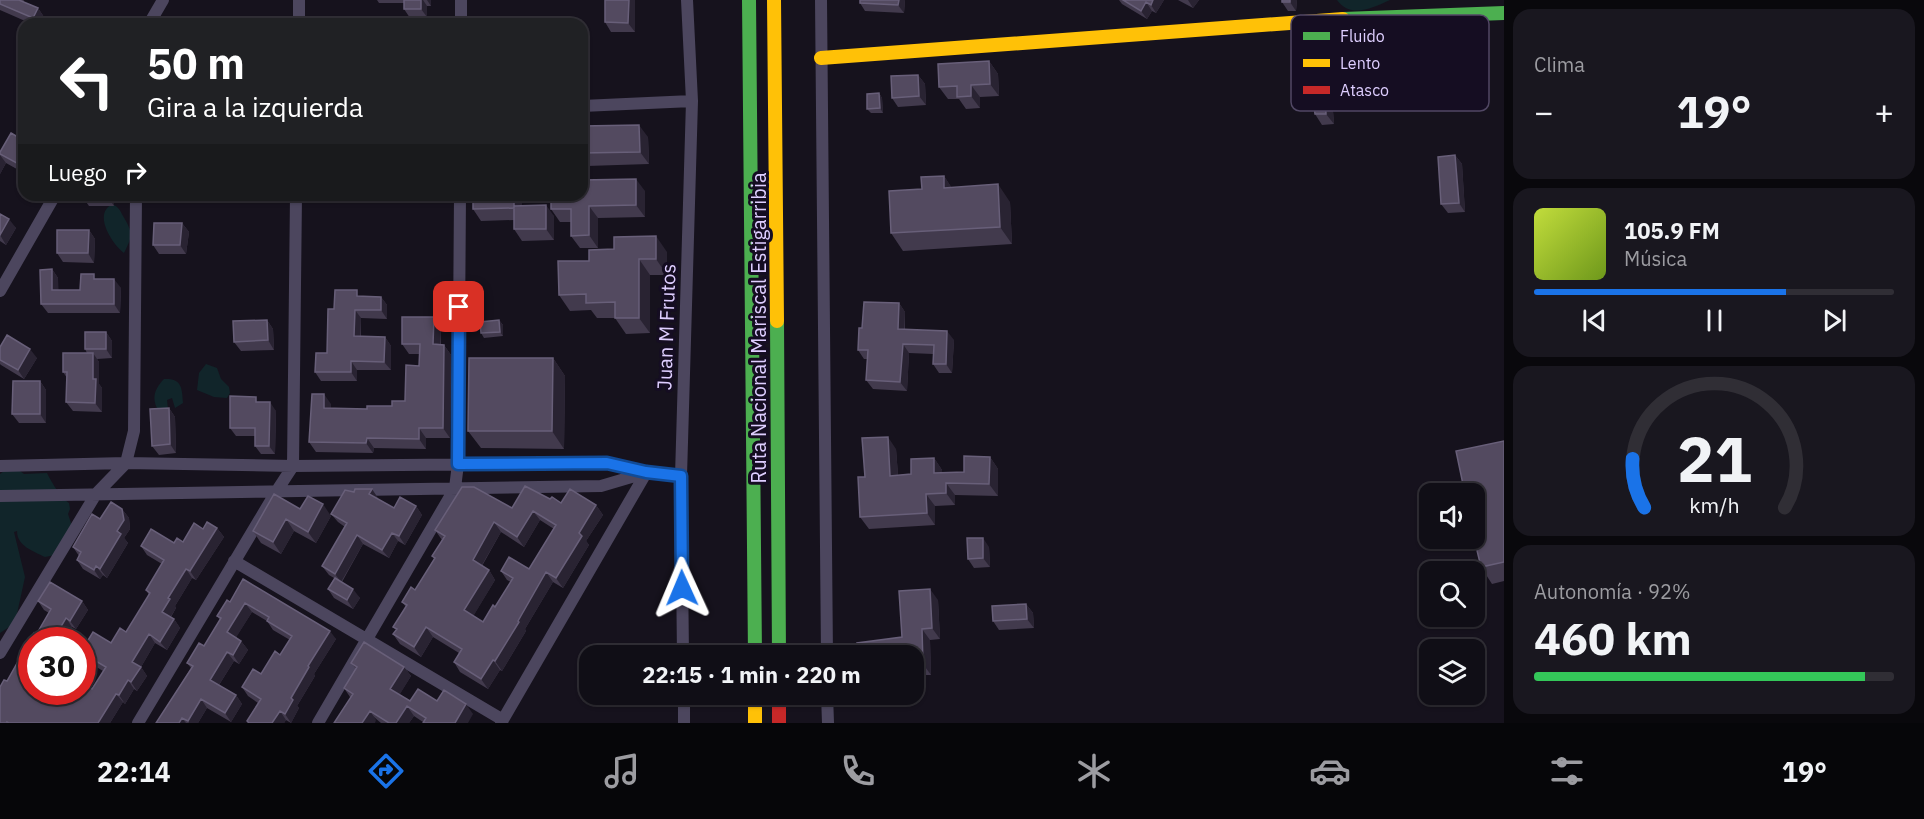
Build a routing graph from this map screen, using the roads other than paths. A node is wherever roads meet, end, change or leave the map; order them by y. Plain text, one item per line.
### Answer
1 (163, 0) edge
2 (299, 0) edge
3 (461, 0) edge
4 (687, 0) edge
5 (748, 0) edge
6 (774, 0) edge
7 (821, 0) edge
8 (1504, 14) edge
9 (1475, 15) edge
10 (152, 18) edge
11 (299, 18) edge
12 (461, 18) edge
13 (1291, 23) edge
14 (821, 58) junction
15 (692, 101) junction
16 (588, 106) edge
17 (52, 201) edge
18 (136, 201) edge
19 (296, 201) edge
20 (460, 201) edge
21 (0, 291) edge
22 (126, 463) junction
23 (458, 464) junction
24 (0, 466) edge
25 (293, 466) junction
26 (646, 472) junction
27 (681, 476) junction
28 (454, 488) junction
29 (276, 492) junction
30 (96, 494) junction
31 (0, 496) edge
32 (234, 561) junction
33 (366, 641) junction
34 (683, 645) edge
35 (755, 645) edge
36 (779, 645) edge
37 (827, 645) edge
38 (0, 653) edge
39 (684, 705) edge
40 (755, 705) edge
41 (779, 705) edge
42 (827, 705) edge
43 (502, 722) edge
44 (138, 723) edge
45 (318, 723) edge
46 (684, 723) edge
47 (755, 723) edge
48 (779, 723) edge
49 (828, 723) edge

1 - 10 street
2 - 11 street
3 - 12 street
4 - 15 street, Juan M Frutos
5 - 35 main road, Ruta Nacional Mariscal Estigarribia
6 - 36 main road, Ruta Nacional Mariscal Estigarribia
7 - 14 street
8 - 9 main road
13 - 14 main road
14 - 37 street
15 - 16 street
15 - 27 street, Juan M Frutos
17 - 21 street
18 - 22 street
19 - 25 street
20 - 23 street
22 - 24 street
22 - 25 street
22 - 30 street
23 - 25 street
23 - 26 street
23 - 28 street
25 - 29 street
26 - 27 street
26 - 28 street
26 - 43 street
27 - 34 street, Juan M Frutos
28 - 29 street
28 - 33 street
29 - 30 street
29 - 32 street
30 - 31 street
30 - 38 street
32 - 33 street
32 - 44 street
33 - 43 street
33 - 45 street
39 - 46 street
40 - 47 main road
41 - 48 main road
42 - 49 street

